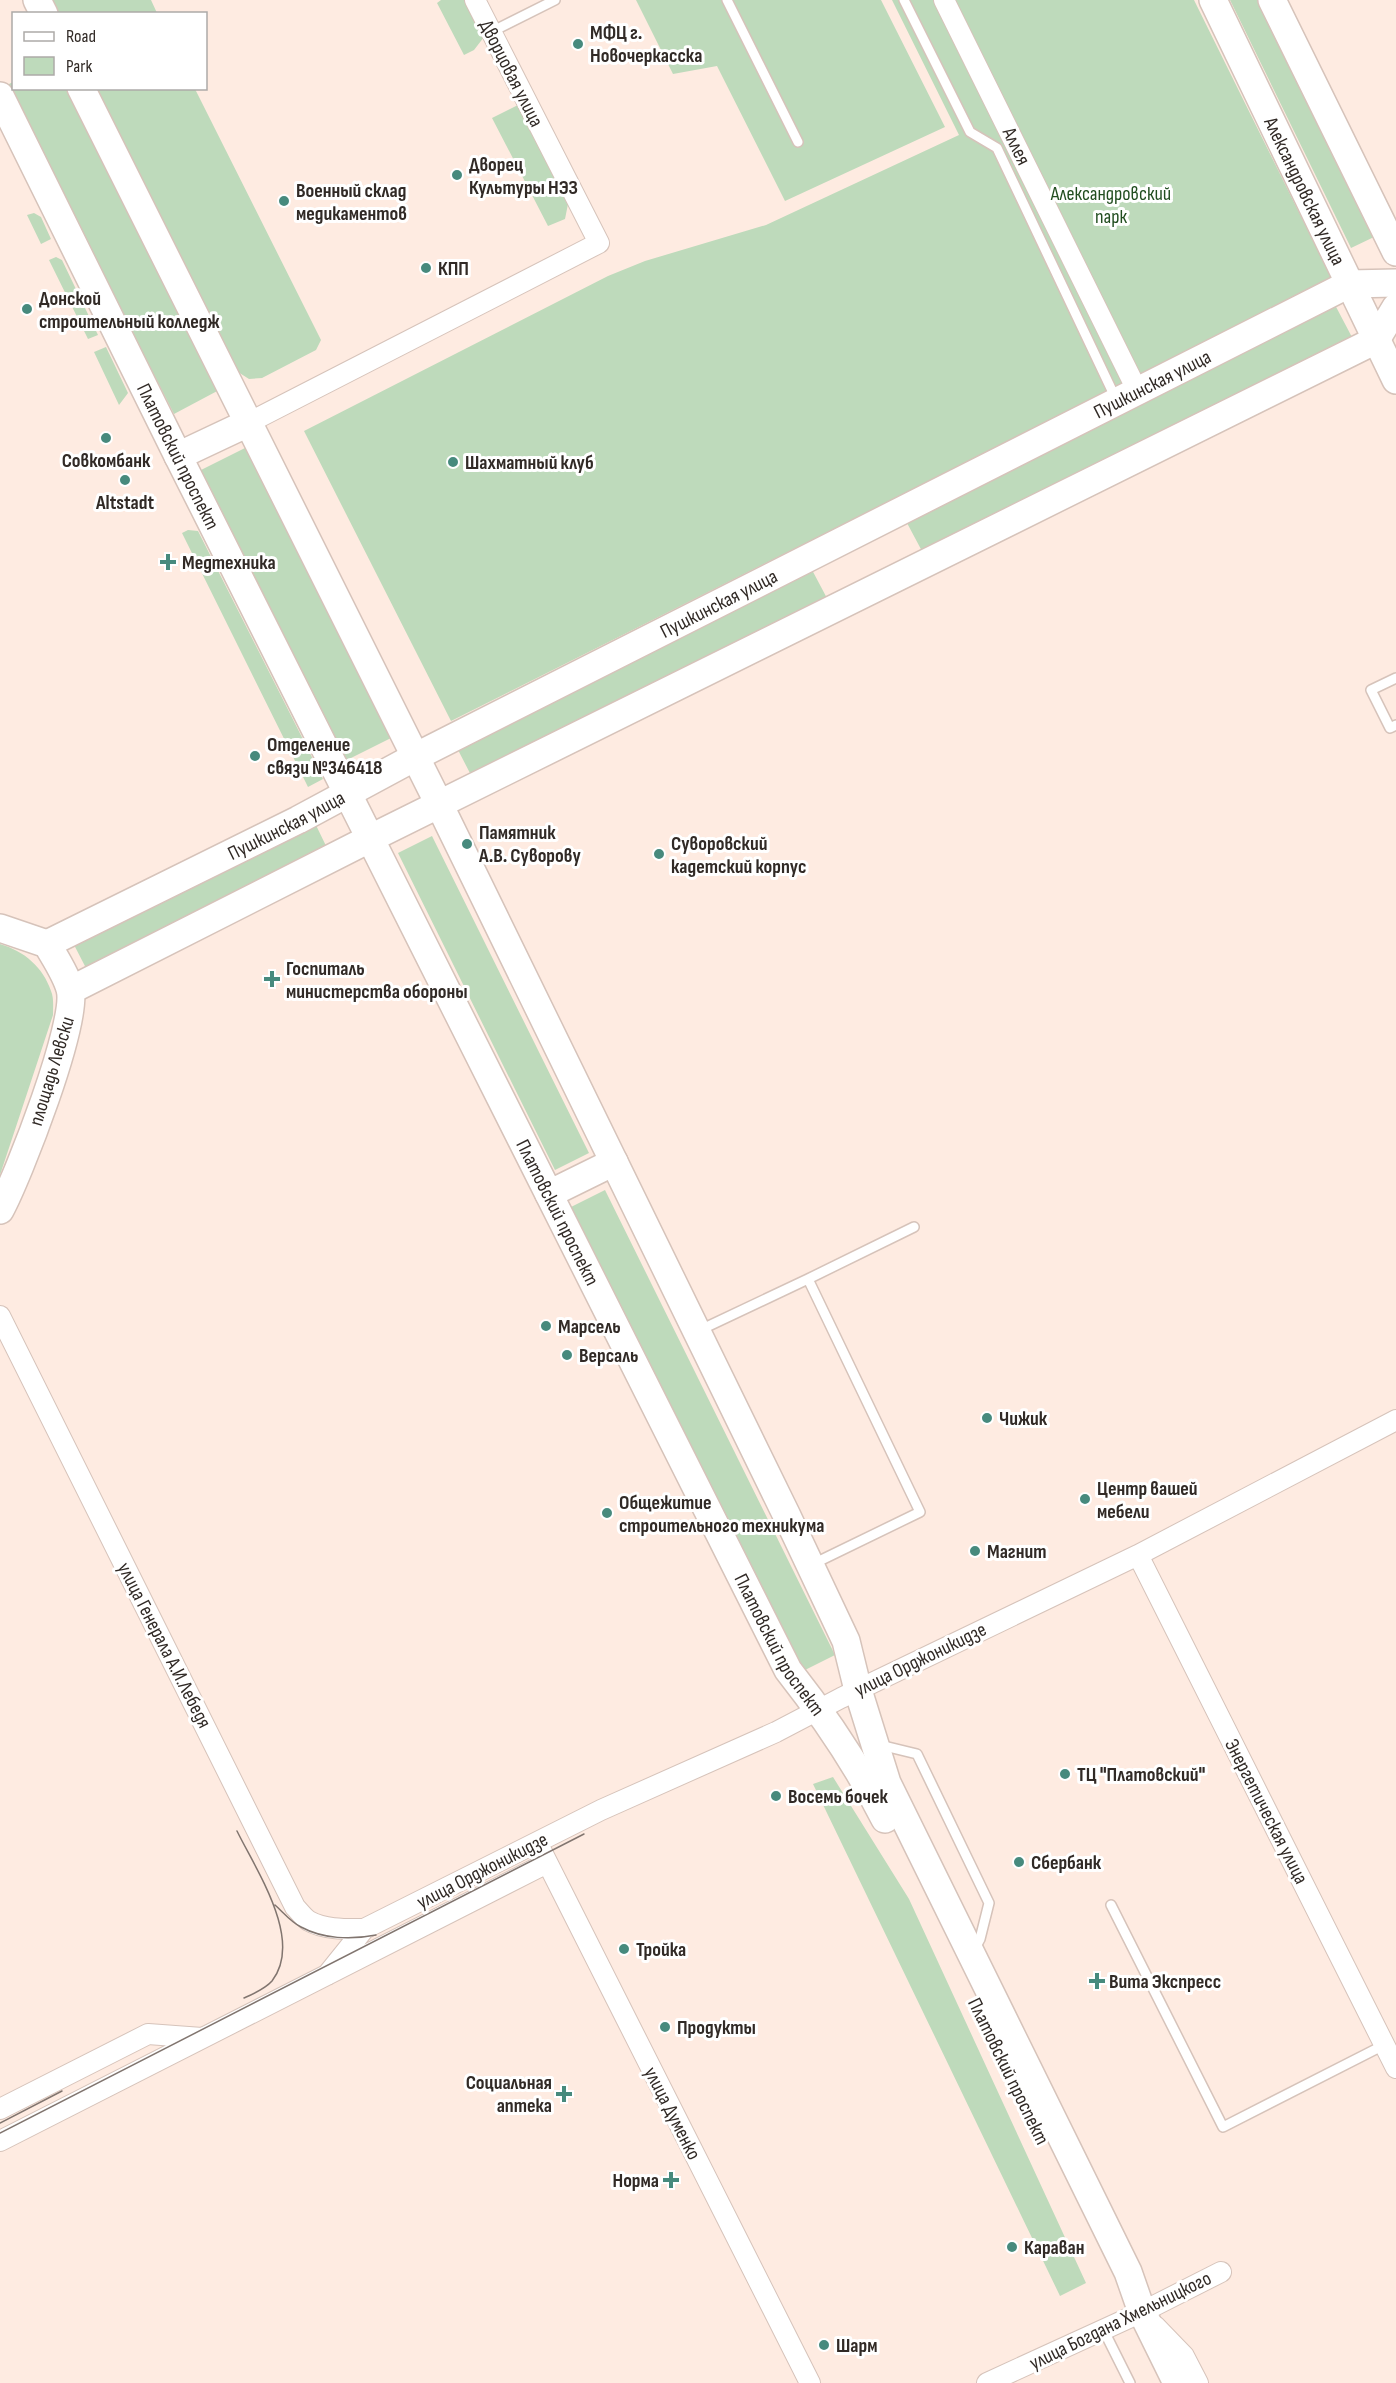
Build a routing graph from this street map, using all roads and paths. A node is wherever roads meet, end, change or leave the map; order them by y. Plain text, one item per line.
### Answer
1 (475, 0) edge
2 (555, 0) edge
3 (727, 0) edge
4 (904, 0) edge
5 (944, 0) edge
6 (1213, 0) edge
7 (1272, 0) edge
8 (491, 32) junction
9 (82, 90) edge
10 (3, 111) edge
11 (798, 142) dead end
12 (1396, 252) edge
13 (1396, 283) edge
14 (1349, 284) junction
15 (1396, 308) edge
16 (1376, 340) junction
17 (1396, 380) edge
18 (1127, 395) junction
19 (248, 423) junction
20 (178, 456) junction
21 (1396, 678) edge
22 (1396, 725) edge
23 (415, 757) junction
24 (348, 794) junction
25 (439, 804) junction
26 (371, 838) junction
27 (0, 928) edge
28 (47, 944) junction
29 (71, 990) junction
30 (614, 1162) junction
31 (549, 1194) junction
32 (0, 1210) edge
33 (914, 1227) dead end
34 (808, 1279) junction
35 (0, 1316) edge
36 (697, 1331) junction
37 (1396, 1420) edge
38 (1138, 1555) junction
39 (810, 1565) junction
40 (858, 1690) junction
41 (819, 1709) junction
42 (874, 1743) junction
43 (538, 1842) junction
44 (547, 1863) junction
45 (1110, 1905) dead end
46 (364, 1929) junction
47 (972, 1955) junction
48 (327, 1975) junction
49 (202, 2038) junction
50 (1384, 2045) junction
51 (1396, 2068) edge
52 (0, 2109) edge
53 (0, 2141) edge
54 (1221, 2272) dead end
55 (1142, 2312) junction
56 (1103, 2329) junction
57 (810, 2383) edge
58 (987, 2383) edge
59 (1130, 2383) edge
60 (1177, 2383) edge
61 (1198, 2383) edge

1 - 8 street, Дворцовая улица
2 - 8 lane
3 - 11 lane
4 - 18 lane
5 - 18 street, Аллея
6 - 14 main road, Александровская улица
7 - 12 main road
8 - 19 street, Дворцовая улица
9 - 19 main road, Платовский проспект
10 - 20 main road, Платовский проспект
13 - 14 main road, Пушкинская улица
14 - 16 main road, Александровская улица
14 - 18 main road, Пушкинская улица
15 - 16 main road
16 - 17 main road, Александровская улица
16 - 25 main road
18 - 23 main road, Пушкинская улица
19 - 20 main road
19 - 23 main road, Платовский проспект
20 - 24 main road, Платовский проспект
21 - 22 lane
23 - 24 main road, Пушкинская улица
23 - 25 main road, Платовский проспект
24 - 26 main road, Платовский проспект
24 - 28 main road, Пушкинская улица
25 - 26 main road
25 - 30 main road, Платовский проспект
26 - 29 main road
26 - 31 main road, Платовский проспект
27 - 28 main road
28 - 29 main road, площадь Левски
29 - 32 main road, площадь Левски
30 - 31 main road
30 - 36 main road, Платовский проспект
31 - 41 main road, Платовский проспект
33 - 34 lane
34 - 36 lane
34 - 39 lane
35 - 46 street, улица Генерала А.И.Лебедя
36 - 39 main road, Платовский проспект
37 - 38 street, улица Орджоникидзе
38 - 40 street, улица Орджоникидзе
38 - 50 street, Энергетическая улица
39 - 40 main road, Платовский проспект
40 - 41 street, улица Орджоникидзе
40 - 42 main road, Платовский проспект
41 - 43 street, улица Орджоникидзе
41 - 55 main road, Платовский проспект
42 - 47 main road, Платовский проспект
42 - 47 lane
43 - 44 street, улица Думенко
43 - 46 street, улица Орджоникидзе
44 - 48 street, улица Орджоникидзе
44 - 57 street, улица Думенко
45 - 50 lane
46 - 48 street, улица Орджоникидзе
47 - 55 main road, Платовский проспект
48 - 49 street, улица Орджоникидзе
49 - 52 street
49 - 53 street, улица Орджоникидзе
50 - 51 street, Энергетическая улица
54 - 55 street, улица Богдана Хмельницкого
55 - 56 street, улица Богдана Хмельницкого
55 - 60 main road, Платовский проспект
55 - 61 street
56 - 58 street, улица Богдана Хмельницкого
56 - 59 lane

